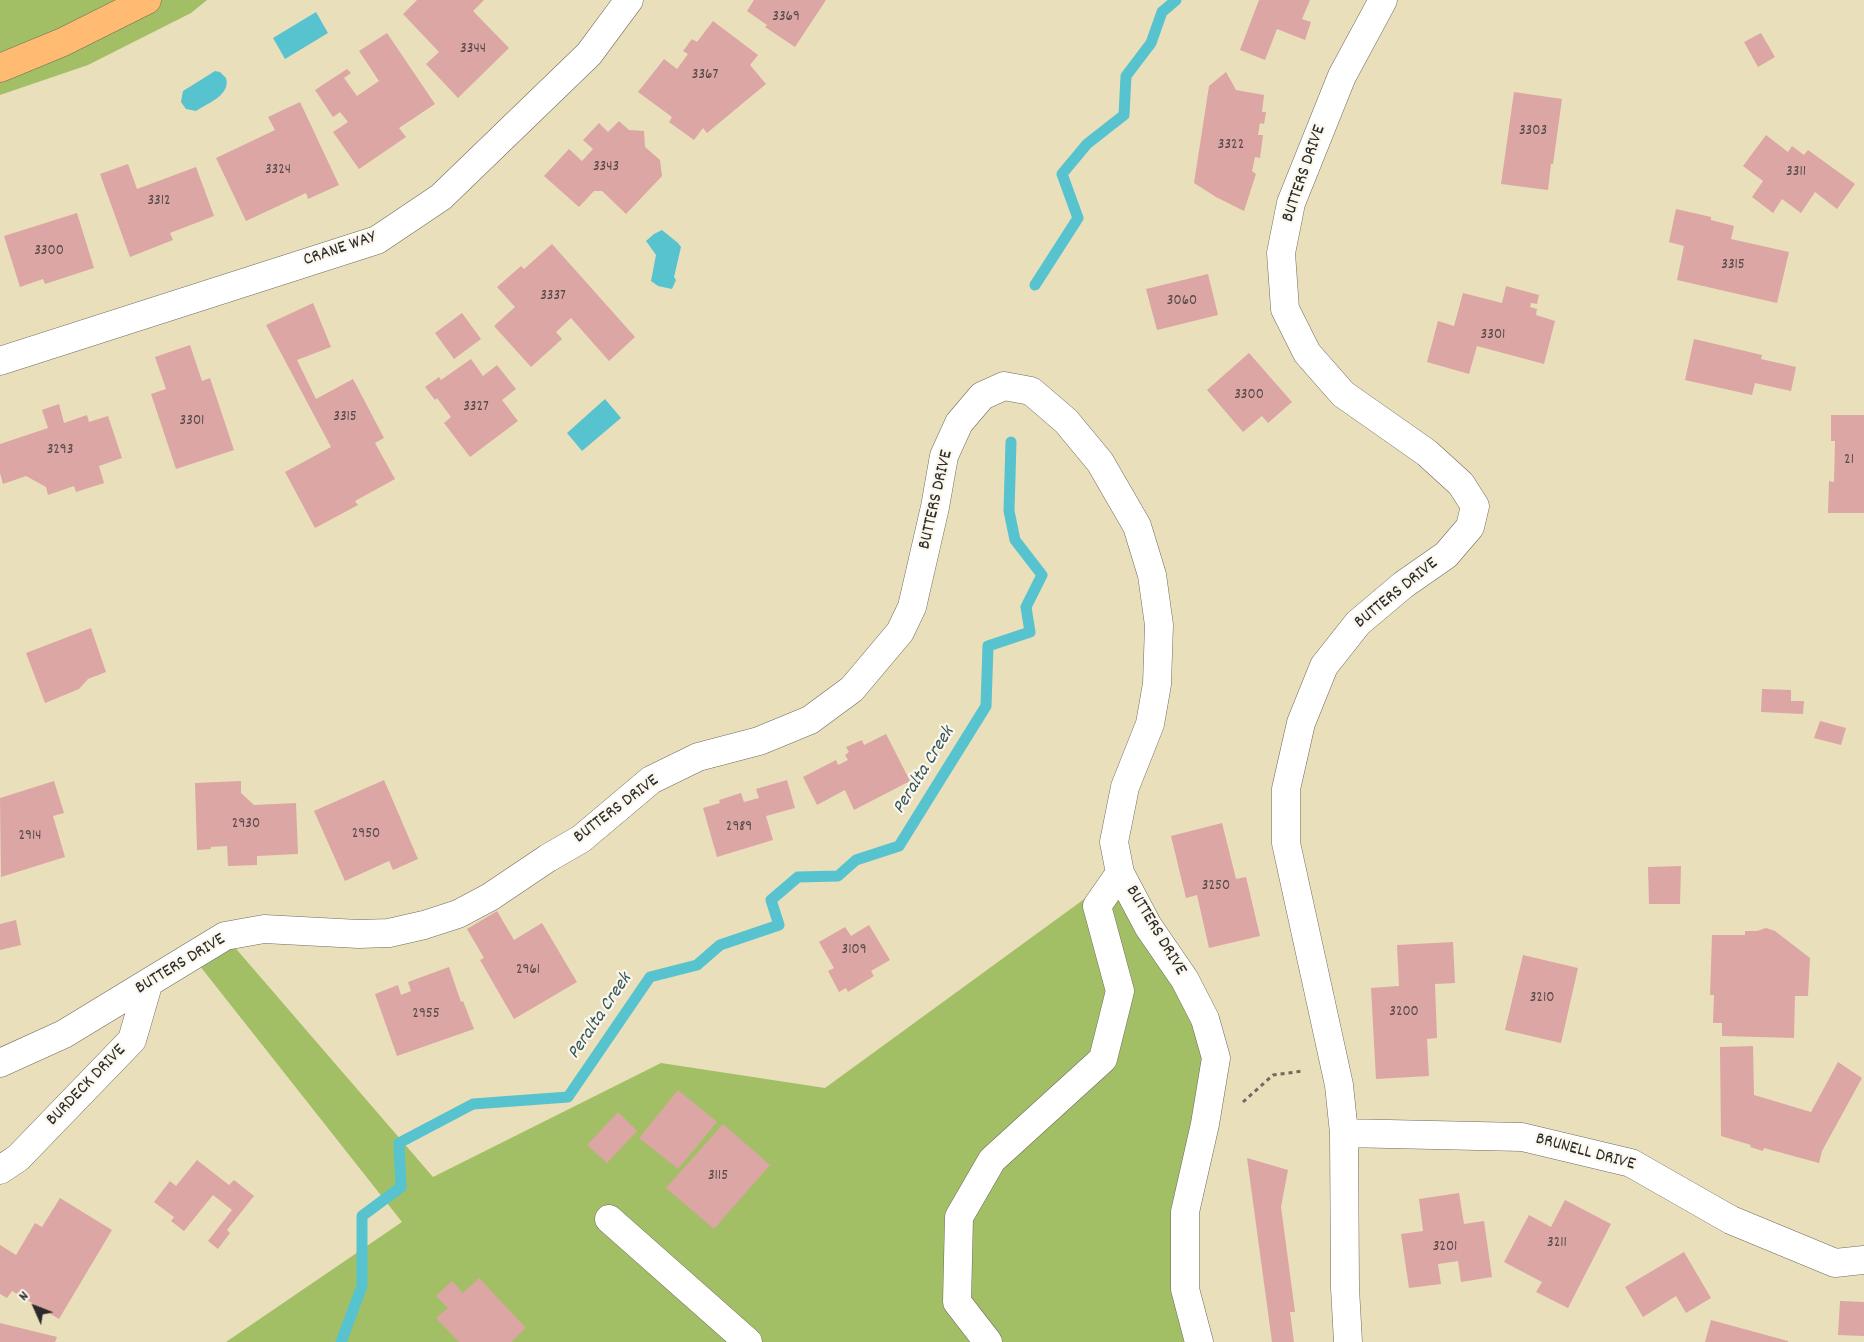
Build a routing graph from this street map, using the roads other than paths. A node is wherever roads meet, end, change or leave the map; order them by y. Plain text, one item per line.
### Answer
1 (147, 0) edge
2 (629, 0) edge
3 (1383, 0) edge
4 (0, 68) edge
5 (0, 360) edge
6 (1120, 873) junction
7 (148, 985) junction
8 (0, 1063) edge
9 (1344, 1133) junction
10 (0, 1170) edge
11 (609, 1220) dead end
12 (1864, 1260) edge
13 (748, 1342) edge
14 (988, 1342) edge
15 (1199, 1342) edge
16 (1348, 1342) edge

1 - 4 main road
2 - 5 street, CRANE WAY
3 - 9 street, BUTTERS DRIVE
6 - 7 street, BUTTERS DRIVE
6 - 14 street
6 - 15 street, BUTTERS DRIVE
7 - 8 street, BUTTERS DRIVE
7 - 10 street, BURDECK DRIVE
9 - 12 street, BRUNELL DRIVE
9 - 16 street, BUTTERS DRIVE
11 - 13 street

